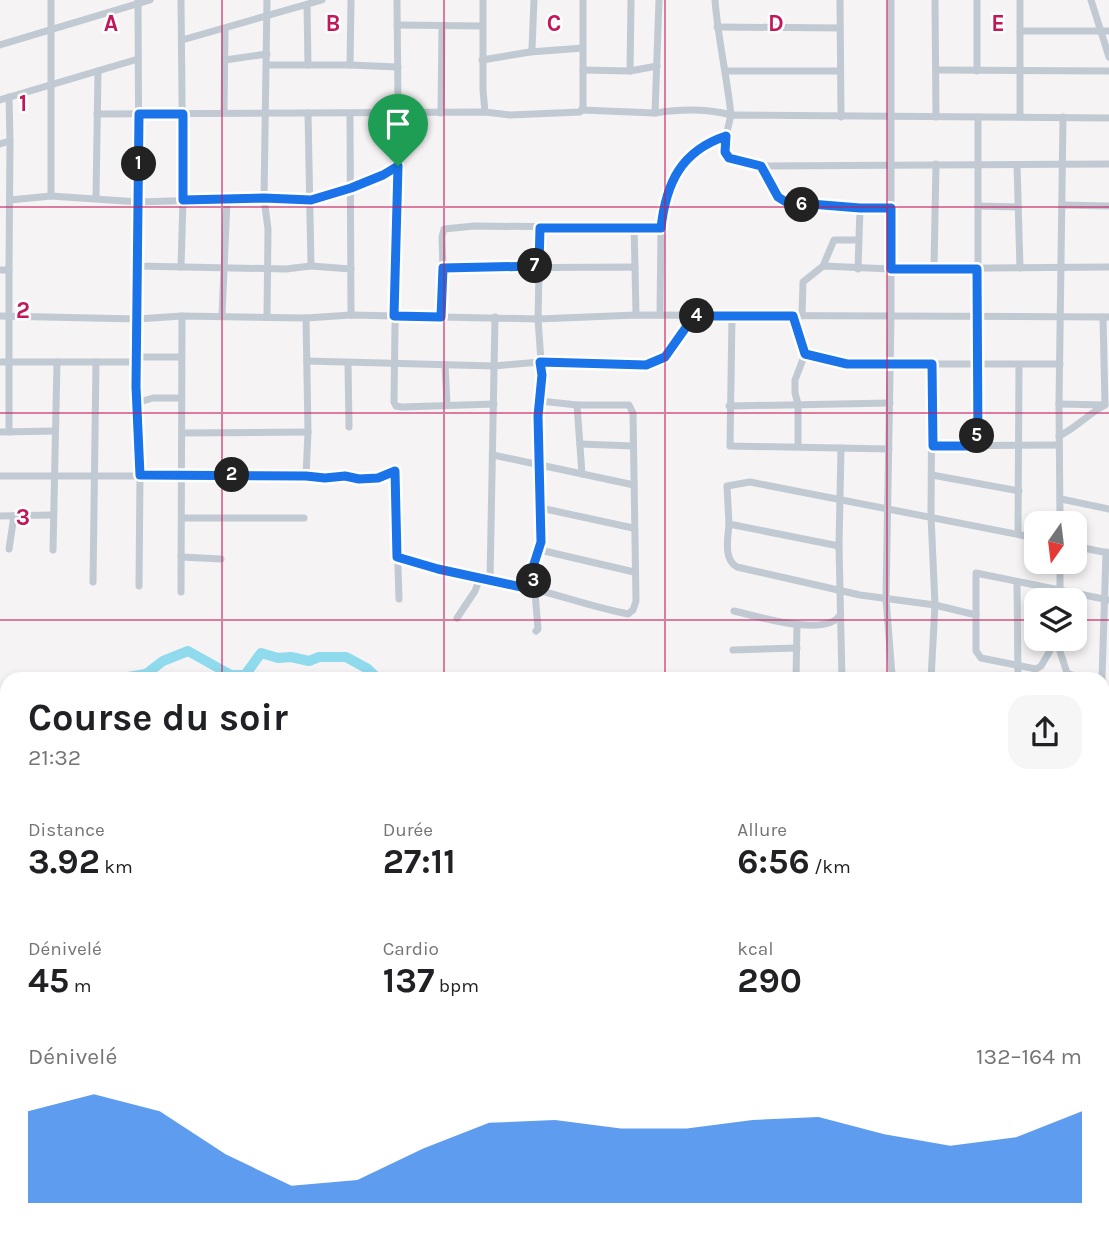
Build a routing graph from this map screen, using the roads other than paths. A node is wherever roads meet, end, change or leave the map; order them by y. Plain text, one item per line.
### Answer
1 (51, 0) edge
2 (150, 0) edge
3 (181, 0) edge
4 (267, 0) edge
5 (322, 0) edge
6 (351, 0) edge
7 (397, 0) edge
8 (483, 0) edge
9 (534, 0) edge
10 (583, 0) edge
11 (631, 0) edge
12 (659, 0) edge
13 (715, 0) edge
14 (840, 0) edge
15 (891, 0) edge
16 (935, 0) edge
17 (977, 0) edge
18 (1020, 0) edge
19 (1091, 0) edge
20 (138, 2) edge
21 (307, 5) junction
22 (267, 17) junction
23 (397, 25) junction
24 (442, 26) junction
25 (482, 26) junction
26 (717, 27) junction
27 (840, 28) junction
28 (225, 29) junction
29 (50, 30) junction
30 (1020, 31) junction
31 (1105, 31) edge
32 (182, 40) junction
33 (0, 46) edge
34 (583, 48) junction
35 (530, 52) junction
36 (267, 54) junction
37 (1109, 57) edge
38 (138, 59) junction
39 (225, 60) junction
40 (482, 60) junction
41 (267, 65) junction
42 (308, 65) junction
43 (350, 65) junction
44 (657, 66) junction
45 (398, 67) junction
46 (583, 70) junction
47 (937, 70) junction
48 (98, 71) junction
49 (630, 71) junction
50 (727, 71) junction
51 (839, 71) junction
52 (977, 71) junction
53 (1020, 71) junction
54 (1109, 71) edge
55 (51, 85) junction
56 (9, 97) junction
57 (0, 100) edge
58 (582, 110) junction
59 (485, 112) junction
60 (266, 113) junction
61 (308, 113) junction
62 (441, 113) junction
63 (654, 113) junction
64 (97, 114) junction
65 (139, 114) junction
66 (183, 114) junction
67 (224, 114) junction
68 (350, 114) junction
69 (398, 114) junction
70 (731, 116) junction
71 (841, 117) junction
72 (936, 117) junction
73 (978, 117) junction
74 (1020, 117) junction
75 (1063, 117) junction
76 (891, 118) junction
77 (1109, 118) edge
78 (726, 136) junction
79 (10, 141) junction
80 (0, 144) edge
81 (936, 164) junction
82 (1109, 164) edge
83 (891, 165) junction
84 (978, 165) junction
85 (1017, 165) junction
86 (1063, 165) junction
87 (398, 166) junction
88 (761, 166) junction
89 (351, 188) junction
90 (51, 196) junction
91 (96, 198) junction
92 (264, 198) junction
93 (10, 200) junction
94 (183, 200) junction
95 (227, 200) junction
96 (311, 200) junction
97 (139, 202) junction
98 (1062, 205) junction
99 (978, 206) junction
100 (1109, 206) edge
101 (1018, 207) junction
102 (860, 208) junction
103 (891, 208) junction
104 (540, 228) junction
105 (634, 228) junction
106 (661, 228) junction
107 (0, 237) edge
108 (9, 237) junction
109 (858, 240) junction
110 (311, 266) junction
111 (539, 266) junction
112 (823, 266) junction
113 (136, 267) junction
114 (181, 267) junction
115 (223, 267) junction
116 (635, 267) junction
117 (1109, 267) edge
118 (268, 268) junction
119 (443, 268) junction
120 (859, 268) junction
121 (934, 268) junction
122 (1020, 268) junction
123 (1060, 268) junction
124 (351, 269) junction
125 (891, 269) junction
126 (977, 269) junction
127 (0, 270) edge
128 (9, 270) junction
129 (351, 315) junction
130 (636, 315) junction
131 (660, 315) junction
132 (4, 316) edge
133 (182, 316) junction
134 (222, 316) junction
135 (267, 316) junction
136 (394, 316) junction
137 (694, 316) junction
138 (732, 316) junction
139 (793, 316) junction
140 (802, 316) junction
141 (891, 316) junction
142 (978, 316) junction
143 (441, 317) junction
144 (495, 317) junction
145 (1061, 317) junction
146 (1106, 317) edge
147 (306, 318) junction
148 (137, 319) junction
149 (538, 319) junction
150 (805, 354) junction
151 (181, 357) junction
152 (137, 360) junction
153 (307, 361) junction
154 (4, 362) edge
155 (57, 362) junction
156 (96, 362) junction
157 (540, 362) junction
158 (348, 363) junction
159 (977, 363) junction
160 (396, 364) junction
161 (932, 364) junction
162 (1060, 364) junction
163 (445, 365) junction
164 (890, 365) junction
165 (1019, 365) junction
166 (1107, 365) edge
167 (494, 366) junction
168 (181, 398) junction
169 (540, 401) junction
170 (136, 403) junction
171 (890, 403) junction
172 (447, 404) junction
173 (495, 404) junction
174 (798, 404) junction
175 (1059, 404) junction
176 (576, 405) junction
177 (729, 405) junction
178 (1107, 405) edge
179 (349, 428) dead end
180 (55, 431) junction
181 (0, 432) edge
182 (9, 432) junction
183 (308, 432) junction
184 (183, 433) junction
185 (1059, 440) junction
186 (580, 444) junction
187 (1019, 445) junction
188 (633, 446) junction
189 (798, 446) junction
190 (933, 446) junction
191 (978, 446) junction
192 (841, 448) junction
193 (889, 449) junction
194 (494, 455) junction
195 (539, 464) junction
196 (182, 474) junction
197 (582, 474) junction
198 (53, 475) junction
199 (94, 475) junction
200 (140, 475) junction
201 (932, 475) junction
202 (0, 476) edge
203 (306, 476) junction
204 (634, 485) junction
205 (1018, 491) junction
206 (1061, 499) junction
207 (839, 501) junction
208 (541, 508) junction
209 (1109, 509) edge
210 (887, 510) junction
211 (1060, 511) edge
212 (53, 515) junction
213 (0, 516) edge
214 (14, 516) junction
215 (931, 516) junction
216 (304, 517) dead end
217 (182, 518) junction
218 (729, 524) junction
219 (634, 528) junction
220 (1018, 534) junction
221 (1024, 535) edge
222 (839, 546) junction
223 (9, 549) dead end
224 (1087, 549) edge
225 (53, 550) dead end
226 (540, 550) junction
227 (1108, 553) edge
228 (181, 557) junction
229 (397, 557) junction
230 (221, 559) dead end
231 (634, 572) junction
232 (480, 578) junction
233 (491, 580) junction
234 (93, 582) dead end
235 (1017, 582) junction
236 (139, 586) dead end
237 (1046, 588) edge
238 (535, 590) junction
239 (841, 590) junction
240 (181, 592) dead end
241 (1087, 596) edge
242 (399, 599) dead end
243 (886, 599) junction
244 (1106, 599) edge
245 (935, 605) junction
246 (734, 611) dead end
247 (840, 613) junction
248 (976, 615) junction
249 (457, 618) dead end
250 (797, 624) junction
251 (536, 631) dead end
252 (1106, 639) edge
253 (797, 649) junction
254 (733, 650) dead end
255 (1050, 651) edge
256 (1060, 651) edge
257 (1019, 666) junction
258 (796, 672) edge
259 (842, 672) edge
260 (894, 672) edge
261 (932, 672) edge
262 (1019, 672) edge
263 (1067, 672) edge
264 (1103, 672) edge

1 - 29 street
2 - 20 street
3 - 32 street
4 - 22 street
5 - 21 street
6 - 43 street
7 - 23 street
8 - 25 street
9 - 35 street
10 - 34 street
11 - 49 street
12 - 44 street
13 - 26 street
14 - 27 street
15 - 76 street
16 - 47 street
17 - 52 street
18 - 30 street
19 - 31 street
20 - 29 street
20 - 38 street
21 - 22 street
21 - 42 street
22 - 28 street
22 - 36 street
23 - 24 street
23 - 45 street
24 - 25 street
24 - 62 street
25 - 40 street
26 - 27 street
26 - 50 street
27 - 51 street
28 - 32 street
28 - 39 street
29 - 33 street
29 - 55 street
30 - 31 street
30 - 53 street
31 - 37 street
32 - 66 street
34 - 35 street
34 - 46 street
35 - 40 street
36 - 39 street
36 - 41 street
38 - 48 street
38 - 65 street
39 - 67 street
40 - 59 street
41 - 42 street
41 - 60 street
42 - 43 street
43 - 45 street
44 - 49 street
44 - 63 street
45 - 69 street
46 - 49 street
46 - 58 street
47 - 52 street
47 - 72 street
48 - 55 street
48 - 64 street
50 - 51 street
50 - 70 street
51 - 71 street
52 - 53 street
53 - 54 street
53 - 74 street
55 - 56 street
55 - 90 street
56 - 57 street
56 - 79 street
58 - 59 street
58 - 63 street
59 - 62 street
60 - 61 street
60 - 67 street
60 - 92 street
61 - 68 street
61 - 96 street
62 - 69 street
63 - 70 street
64 - 65 street
64 - 91 street
65 - 66 street
65 - 97 street
66 - 67 street
66 - 94 street
68 - 69 street
68 - 89 street
69 - 87 street
70 - 71 street
70 - 78 street
71 - 76 street
72 - 73 street
72 - 76 street
73 - 74 street
73 - 84 street
74 - 75 street
75 - 77 street
75 - 86 street
76 - 83 street
78 - 88 street
78 - 106 street
79 - 80 street
79 - 93 street
81 - 83 street
81 - 84 street
81 - 121 street
82 - 86 street
83 - 88 street
83 - 103 street
84 - 85 street
84 - 99 street
85 - 86 street
85 - 101 street
86 - 98 street
87 - 89 street
87 - 136 street
88 - 102 street
89 - 96 street
89 - 124 street
90 - 91 street
90 - 93 street
91 - 97 street
92 - 95 street
92 - 96 street
92 - 118 street
93 - 108 street
94 - 95 street
94 - 97 street
94 - 114 street
95 - 115 street
96 - 110 street
97 - 113 street
98 - 100 street
98 - 123 street
99 - 101 street
99 - 126 street
101 - 122 street
102 - 103 street
102 - 109 street
103 - 125 street
104 - 105 street
104 - 111 street
104 - 119 street
105 - 106 street
105 - 116 street
106 - 131 street
107 - 108 street
108 - 128 street
109 - 112 street
109 - 120 street
110 - 118 street
110 - 124 street
111 - 116 street
111 - 119 street
111 - 149 street
112 - 120 street
112 - 140 street
113 - 114 street
113 - 148 street
114 - 115 street
115 - 118 street
115 - 134 street
116 - 130 street
117 - 123 street
118 - 135 street
119 - 143 street
120 - 125 street
121 - 125 street
121 - 126 street
122 - 123 street
122 - 126 street
123 - 145 street
124 - 129 street
125 - 141 street
126 - 142 street
127 - 128 street
128 - 132 street
129 - 136 street
129 - 147 street
130 - 131 street
130 - 149 street
131 - 137 street
132 - 148 street
132 - 154 street
133 - 134 street
133 - 148 street
133 - 151 street
134 - 135 street
135 - 147 street
136 - 143 street
136 - 160 street
137 - 138 street
137 - 157 street
138 - 139 street
138 - 177 street
139 - 140 street
139 - 150 street
140 - 141 street
141 - 142 street
141 - 164 street
142 - 145 street
142 - 159 street
143 - 144 street
144 - 149 street
144 - 167 street
145 - 146 street
145 - 162 street
146 - 166 street
147 - 153 street
148 - 152 street
149 - 157 street
150 - 164 street
150 - 174 street
151 - 152 street
151 - 168 street
152 - 156 street
152 - 170 street
153 - 158 street
153 - 183 street
154 - 155 street
154 - 182 street
155 - 156 street
155 - 180 street
156 - 199 street
157 - 167 street
157 - 169 street
158 - 160 street
158 - 179 street
159 - 161 street
159 - 165 street
159 - 191 street
160 - 163 street
160 - 172 street
161 - 164 street
161 - 190 street
162 - 165 street
162 - 175 street
163 - 167 street
163 - 172 street
164 - 171 street
165 - 187 street
166 - 178 street
167 - 173 street
168 - 170 street
168 - 184 street
169 - 176 street
169 - 195 street
170 - 200 street
171 - 174 street
171 - 193 street
172 - 173 street
173 - 194 street
174 - 177 street
174 - 189 street
175 - 178 street
175 - 185 street
176 - 186 street
176 - 188 street
177 - 189 street
178 - 185 street
180 - 182 street
180 - 198 street
181 - 182 street
183 - 184 street
183 - 203 street
184 - 196 street
185 - 187 street
185 - 206 street
186 - 188 street
186 - 197 street
187 - 191 street
187 - 205 street
188 - 204 street
189 - 192 street
190 - 191 street
190 - 201 street
192 - 193 street
192 - 207 street
193 - 210 street
194 - 195 street
194 - 233 street
195 - 197 street
195 - 208 street
196 - 200 street
196 - 203 street
196 - 217 street
197 - 204 street
198 - 199 street
198 - 202 street
198 - 212 street
199 - 200 street
199 - 234 street
200 - 236 street
201 - 205 street
201 - 215 street
203 - 229 street
204 - 219 street
205 - 220 street
206 - 209 street
206 - 211 street
207 - 210 street
207 - 218 street
207 - 222 street
208 - 219 street
208 - 226 street
210 - 215 street
210 - 243 street
212 - 214 street
212 - 225 street
213 - 214 street
214 - 223 street
215 - 220 street
215 - 245 street
216 - 217 street
217 - 228 street
218 - 222 street
218 - 239 street
219 - 231 street
220 - 221 street
222 - 239 street
224 - 227 street
226 - 231 street
226 - 238 street
227 - 244 street
228 - 230 street
228 - 240 street
229 - 232 street
229 - 242 street
231 - 238 street
232 - 233 street
232 - 249 street
233 - 238 street
235 - 237 street
235 - 248 street
235 - 257 street
238 - 251 street
239 - 243 street
239 - 247 street
241 - 244 street
243 - 245 street
243 - 260 street
244 - 252 street
245 - 248 street
245 - 261 street
246 - 250 street
247 - 250 street
247 - 259 street
248 - 257 street
250 - 253 street
252 - 264 street
253 - 254 street
253 - 258 street
255 - 257 street
256 - 263 street
257 - 262 street

